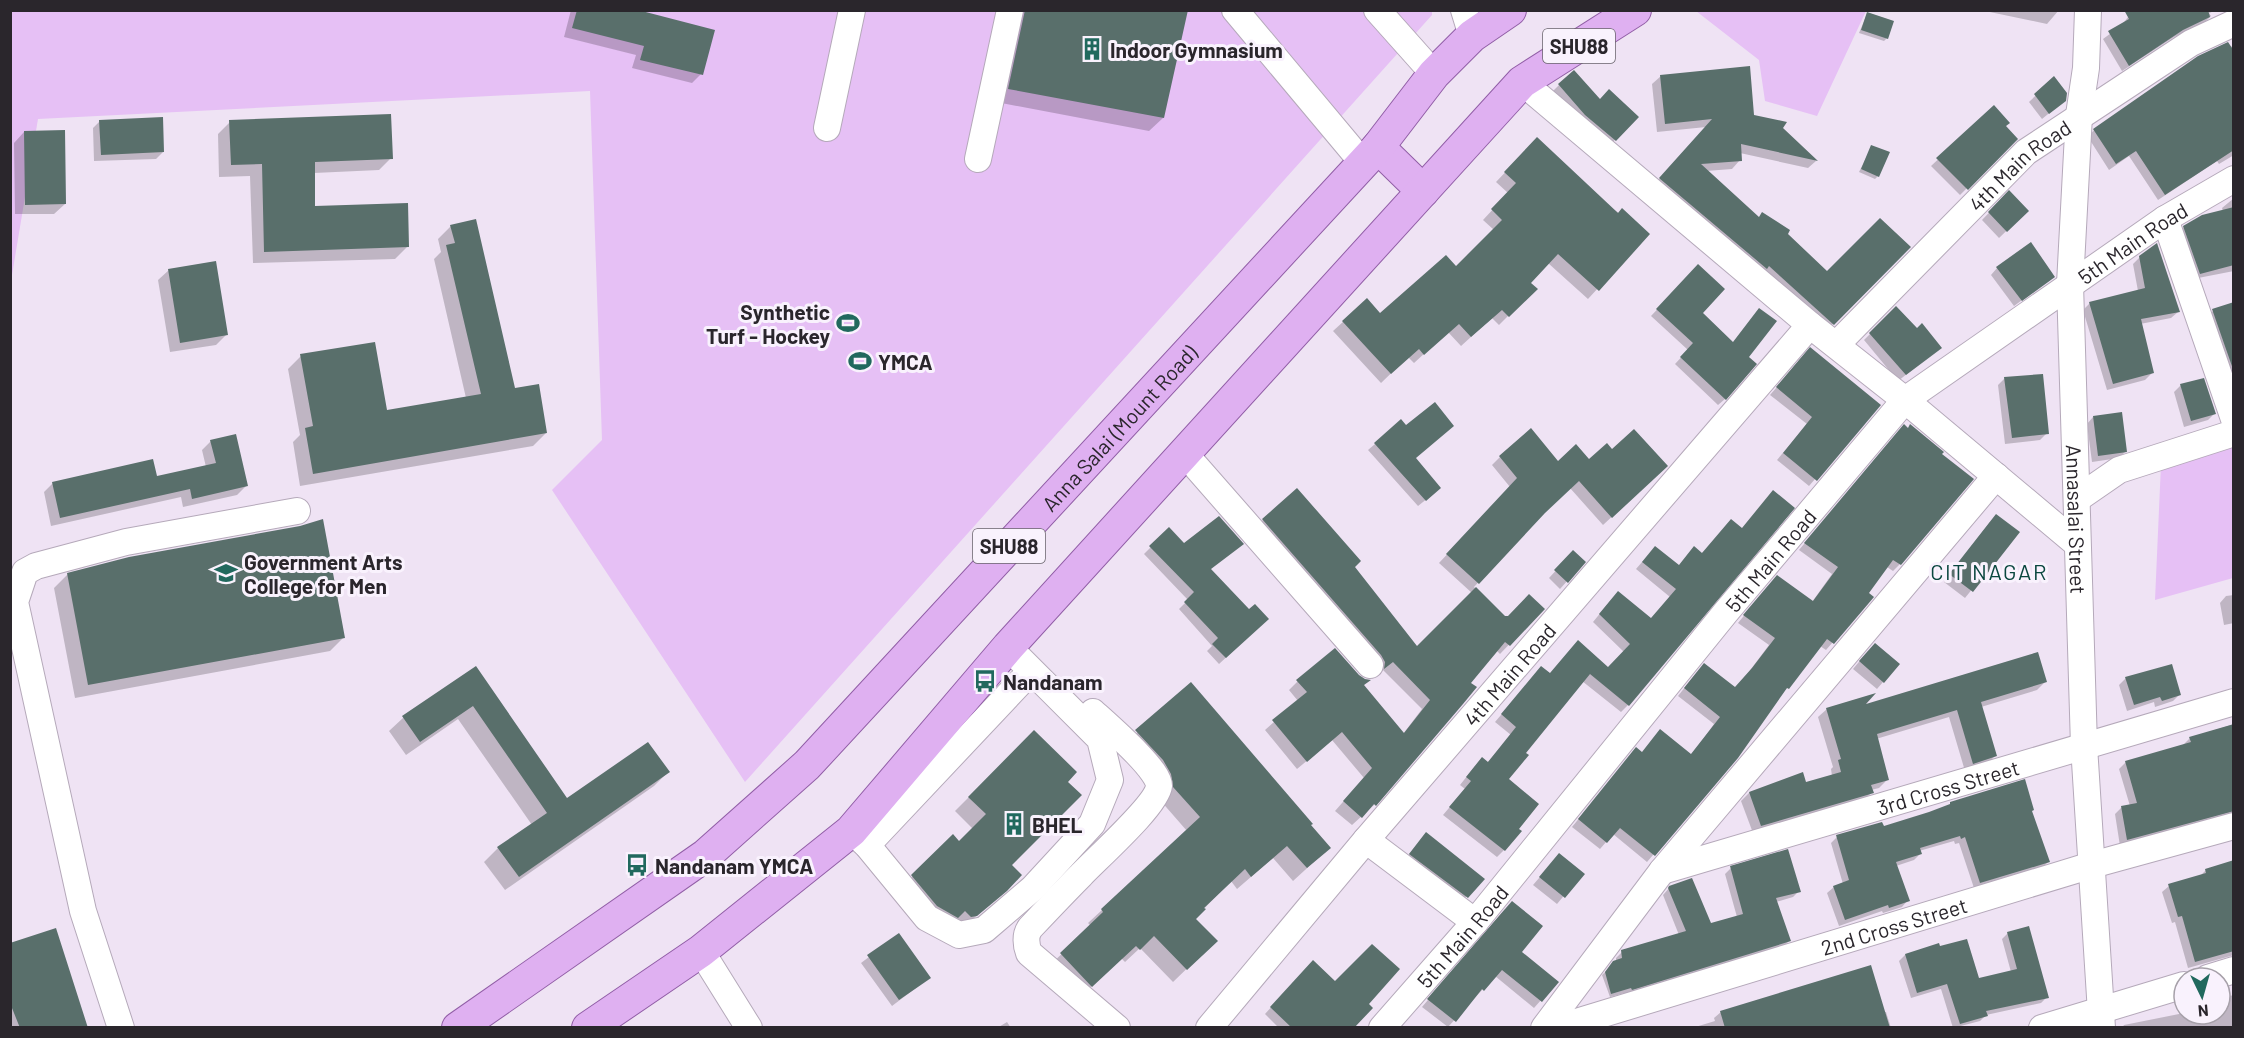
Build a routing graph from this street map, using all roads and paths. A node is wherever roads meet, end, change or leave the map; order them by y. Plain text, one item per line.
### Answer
1 (852, 10) edge
2 (1010, 10) edge
3 (1235, 10) edge
4 (1377, 10) edge
5 (1510, 10) edge
6 (1635, 10) edge
7 (2088, 10) edge
8 (1468, 23) edge
9 (2234, 23) edge
10 (1434, 74) junction
11 (1522, 82) junction
12 (2079, 115) junction
13 (826, 128) dead end
14 (1371, 155) junction
15 (978, 159) dead end
16 (2234, 179) edge
17 (1423, 191) junction
18 (2165, 219) junction
19 (2070, 284) junction
20 (1810, 325) junction
21 (1837, 344) junction
22 (1905, 400) junction
23 (2234, 419) edge
24 (2234, 433) edge
25 (1185, 454) junction
26 (1996, 476) junction
27 (2077, 499) junction
28 (297, 511) dead end
29 (2077, 544) junction
30 (1011, 644) junction
31 (1371, 665) dead end
32 (1031, 671) junction
33 (2234, 702) edge
34 (2084, 746) junction
35 (2234, 826) edge
36 (859, 838) junction
37 (1366, 840) junction
38 (2092, 864) junction
39 (1662, 871) junction
40 (1475, 922) junction
41 (700, 951) junction
42 (2172, 990) edge
43 (2101, 1019) edge
44 (121, 1028) edge
45 (458, 1028) edge
46 (588, 1028) edge
47 (749, 1028) edge
48 (1117, 1028) edge
49 (1209, 1028) edge
50 (1382, 1028) edge
51 (1544, 1028) edge
52 (1557, 1028) edge
53 (2042, 1028) edge

1 - 13 street
2 - 15 street
3 - 14 street
4 - 10 street
5 - 8 main road, Anna Salai (Mount Road) / SHU88
6 - 11 main road, SHU88
7 - 12 street, Annasalai Street
8 - 10 main road, Anna Salai (Mount Road) / SHU88
9 - 12 street, 4th Main Road
10 - 14 main road, Anna Salai (Mount Road) / SHU88
11 - 17 main road, SHU88
11 - 20 street
12 - 19 street, Annasalai Street
12 - 21 street, 4th Main Road
14 - 17 main road
14 - 45 main road, Anna Salai (Mount Road) / SHU88
16 - 18 street, 5th Main Road
17 - 25 main road, SHU88
18 - 19 street, 5th Main Road
18 - 23 street
19 - 22 street, 5th Main Road
19 - 27 street, Annasalai Street
20 - 21 street
20 - 37 street, 4th Main Road
21 - 22 street
22 - 26 street
22 - 40 street, 5th Main Road
24 - 27 street
25 - 30 main road, SHU88
25 - 31 street
26 - 29 street
26 - 39 street
27 - 29 street, Annasalai Street
28 - 44 street
29 - 34 street, Annasalai Street
30 - 32 street
30 - 36 main road, SHU88
30 - 48 street
32 - 36 street
32 - 36 street
33 - 34 street, 3rd Cross Street
34 - 38 street, Annasalai Street
34 - 39 street, 3rd Cross Street
35 - 38 street, 2nd Cross Street
36 - 41 main road, SHU88
37 - 40 street
37 - 49 street, 4th Main Road
38 - 43 street, Annasalai Street
38 - 52 street, 2nd Cross Street
39 - 51 street
40 - 50 street, 5th Main Road
41 - 46 main road, SHU88
41 - 47 street
42 - 43 street
43 - 53 street

